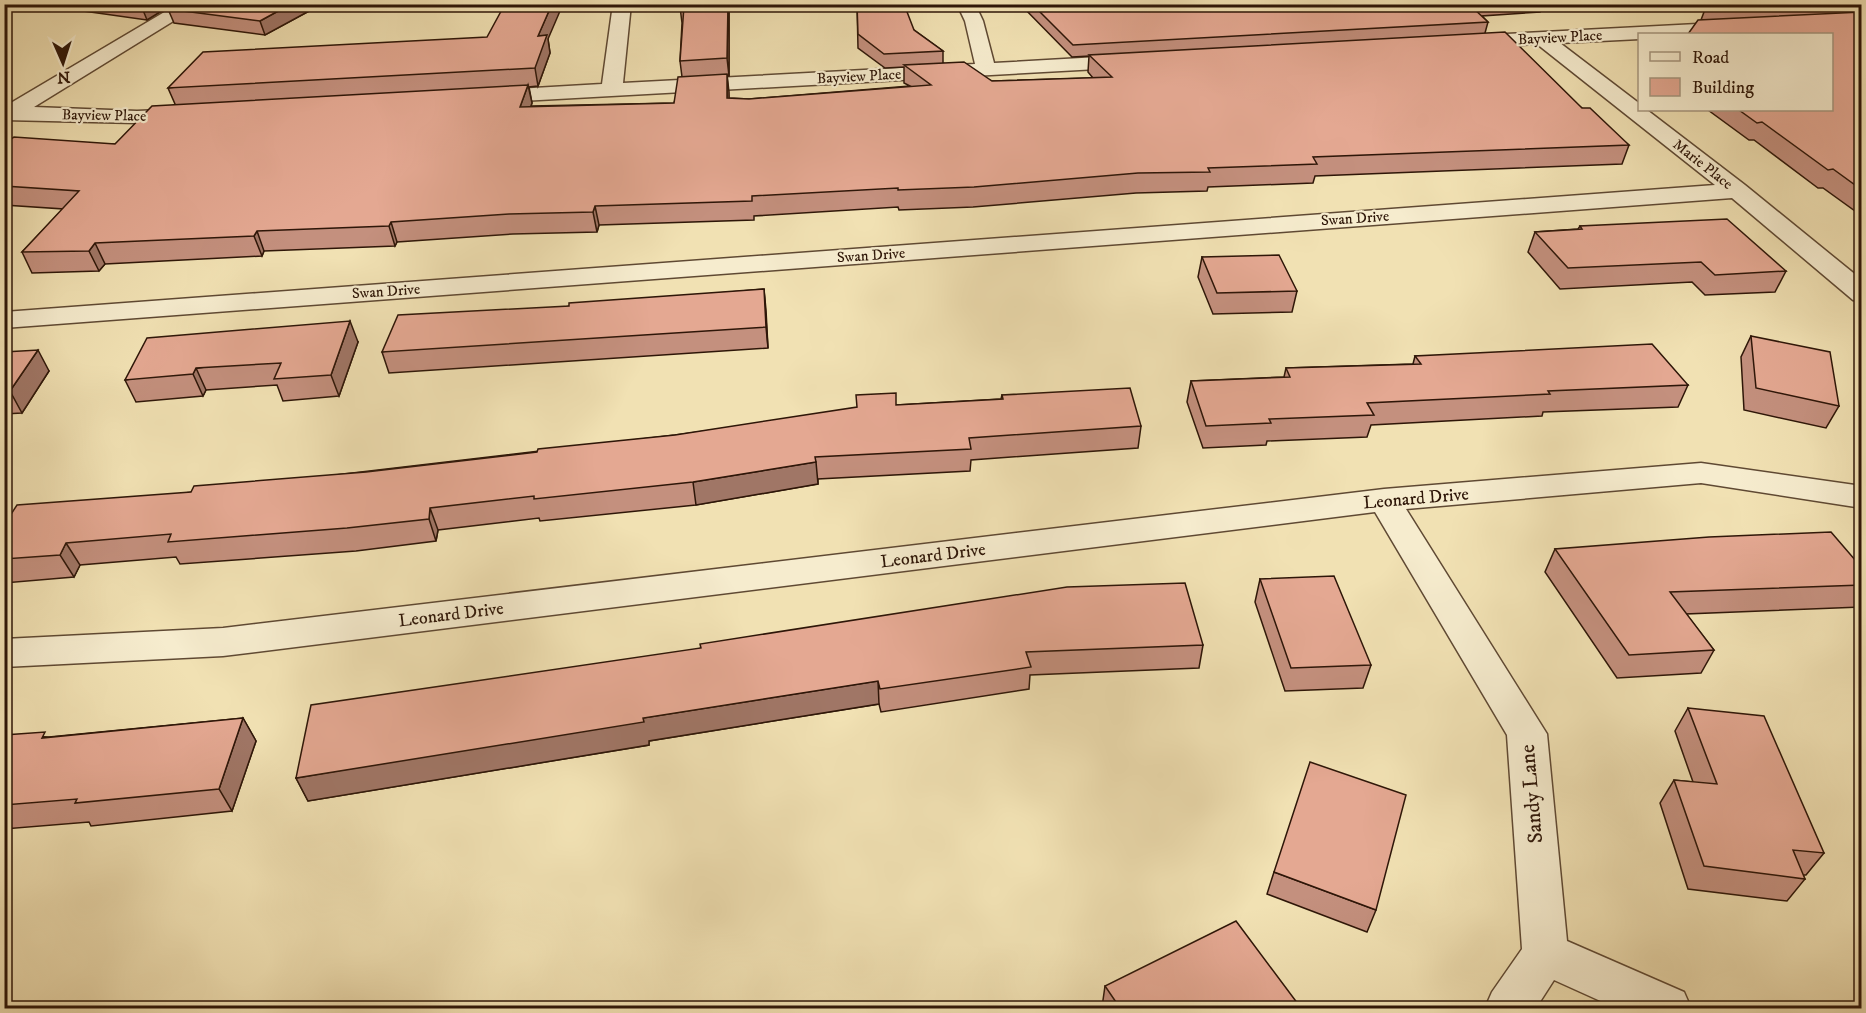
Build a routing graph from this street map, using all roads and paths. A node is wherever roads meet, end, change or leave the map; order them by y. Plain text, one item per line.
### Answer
1 (192, 4) edge
2 (622, 4) edge
3 (966, 4) edge
4 (1756, 27) edge
5 (1638, 33) edge
6 (1639, 33) edge
7 (1541, 38) junction
8 (1447, 44) edge
9 (1152, 60) edge
10 (986, 69) junction
11 (612, 90) junction
12 (470, 98) edge
13 (208, 113) edge
14 (7, 114) edge
15 (1737, 190) junction
16 (1862, 294) edge
17 (4, 320) edge
18 (1862, 496) edge
19 (1384, 500) junction
20 (4, 652) edge
21 (1545, 954) junction
22 (1509, 1008) edge
23 (1667, 1008) edge

1 - 14 street
2 - 11 street
3 - 10 street
4 - 6 street, Bayview Place
5 - 7 street, Bayview Place
7 - 8 street, Bayview Place
7 - 15 street, Marie Place
9 - 10 street, Bayview Place
10 - 11 street, Bayview Place
11 - 12 street, Bayview Place
13 - 14 street, Bayview Place
15 - 16 street, Marie Place
15 - 17 street, Swan Drive
18 - 19 street, Leonard Drive
19 - 20 street, Leonard Drive
19 - 21 street, Sandy Lane
21 - 22 street
21 - 23 street

